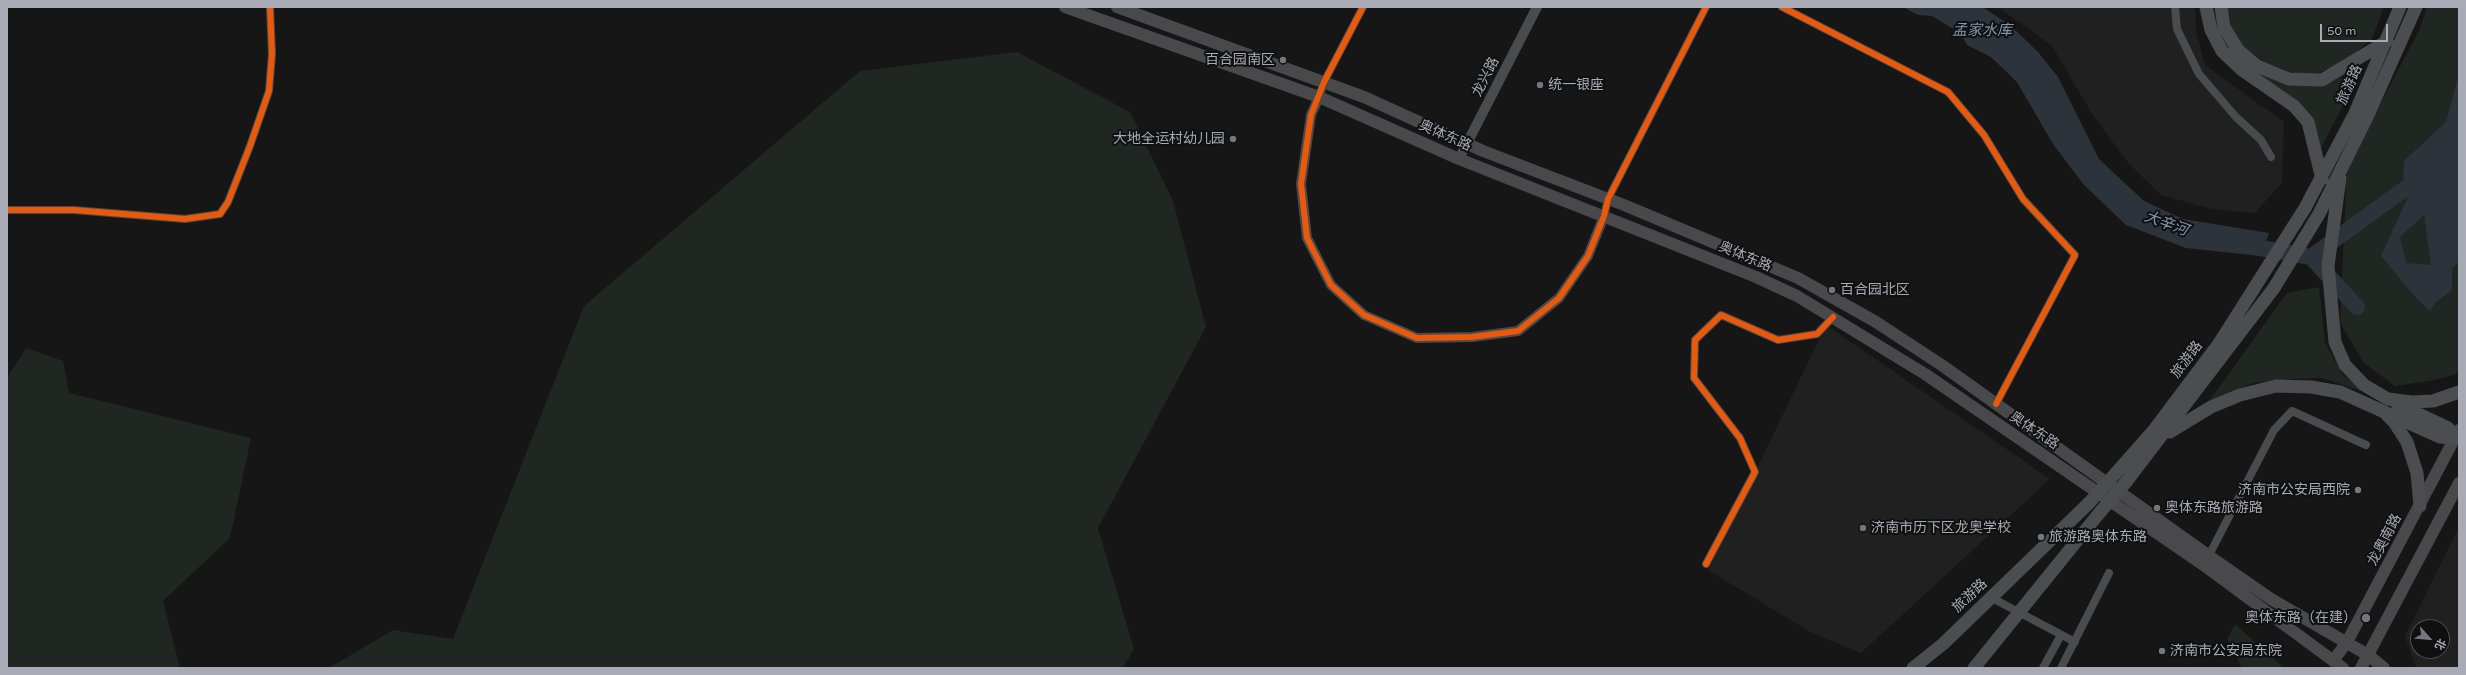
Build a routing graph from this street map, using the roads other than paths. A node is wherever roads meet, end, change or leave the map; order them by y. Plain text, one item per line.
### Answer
1 (270, 7) edge
2 (1065, 7) edge
3 (1117, 7) edge
4 (1364, 7) edge
5 (1537, 7) edge
6 (1706, 7) edge
7 (1782, 7) edge
8 (2175, 7) edge
9 (2206, 7) edge
10 (2220, 7) edge
11 (2400, 7) edge
12 (2416, 8) edge
13 (2387, 41) junction
14 (1324, 82) junction
15 (1319, 97) junction
16 (1468, 143) junction
17 (2271, 158) dead end
18 (1459, 159) junction
19 (2340, 170) junction
20 (2322, 179) junction
21 (1608, 199) junction
22 (7, 210) edge
23 (1604, 216) junction
24 (1833, 317) junction
25 (2459, 392) edge
26 (1996, 404) junction
27 (2384, 404) junction
28 (2164, 436) junction
29 (2458, 436) edge
30 (2366, 445) dead end
31 (2459, 483) edge
32 (2420, 506) junction
33 (2206, 560) junction
34 (1706, 564) dead end
35 (2109, 574) dead end
36 (1992, 598) junction
37 (2018, 612) junction
38 (2061, 635) junction
39 (2075, 642) junction
40 (2347, 642) junction
41 (2368, 655) junction
42 (2338, 664) edge
43 (1913, 668) edge
44 (1974, 668) edge
45 (2042, 668) edge
46 (2061, 668) edge
47 (2361, 668) edge
48 (2384, 668) edge

1 - 22 street
2 - 15 main road, 奥体东路
3 - 14 main road
4 - 14 street
5 - 16 street, 龙兴路
6 - 21 street
7 - 26 street
8 - 17 street
9 - 20 main road
10 - 13 main road
11 - 13 main road, 旅游路
12 - 19 main road, 旅游路
13 - 20 main road, 旅游路
14 - 15 street
14 - 16 main road
15 - 18 main road, 奥体东路
15 - 23 street
16 - 18 street, 龙兴路
16 - 21 main road
18 - 23 main road, 奥体东路
19 - 27 main road
19 - 28 main road, 旅游路
20 - 36 main road, 旅游路, bridge
21 - 23 street
21 - 26 main road
23 - 24 main road, 奥体东路
24 - 33 main road, 奥体东路
24 - 34 street
25 - 27 main road
26 - 33 main road
27 - 28 main road
27 - 29 main road
27 - 32 main road
28 - 37 main road, 旅游路, bridge
29 - 32 main road, 龙奥南路
30 - 33 street
31 - 41 main road
32 - 40 main road, 龙奥南路
33 - 40 main road
33 - 42 main road, 奥体东路
35 - 39 street
36 - 37 street
36 - 43 main road, 旅游路
37 - 38 street
37 - 44 main road, 旅游路
38 - 39 street
38 - 45 street
39 - 46 street
40 - 41 main road
40 - 42 main road, 龙奥南路
41 - 47 main road
41 - 48 main road

